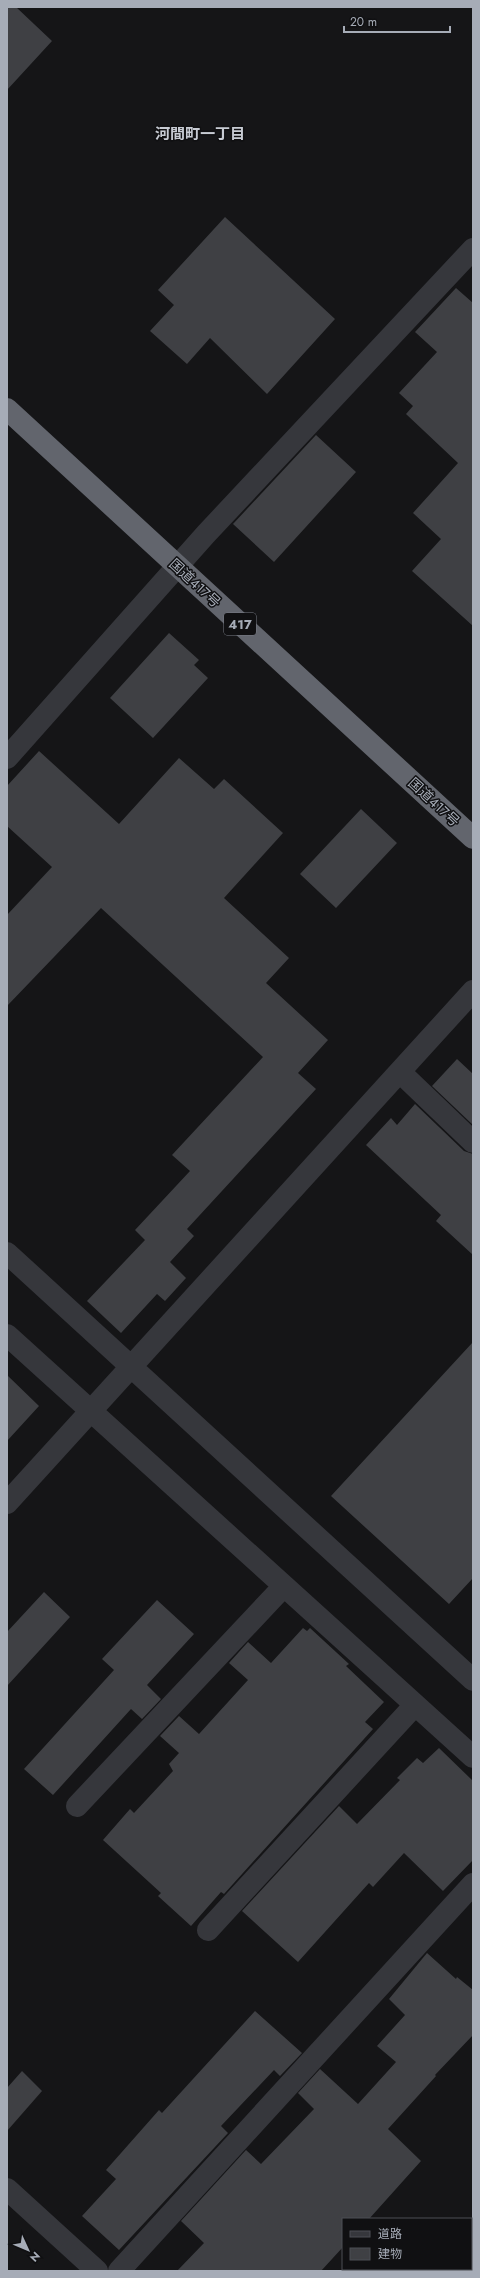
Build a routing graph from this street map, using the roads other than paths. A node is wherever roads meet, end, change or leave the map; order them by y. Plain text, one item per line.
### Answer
1 (473, 249) edge
2 (7, 409) edge
3 (177, 567) junction
4 (7, 758) edge
5 (473, 838) edge
6 (473, 991) edge
7 (400, 1072) junction
8 (473, 1142) edge
9 (7, 1253) edge
10 (7, 1335) edge
11 (127, 1371) junction
12 (98, 1404) junction
13 (7, 1503) edge
14 (284, 1586) junction
15 (473, 1680) edge
16 (415, 1705) junction
17 (473, 1757) edge
18 (77, 1806) dead end
19 (473, 1884) edge
20 (208, 1930) dead end
21 (7, 2189) edge
22 (97, 2271) edge
23 (119, 2271) edge

1 - 3 street
2 - 3 highway, 国道417号 / 417
3 - 4 street
3 - 5 highway, 国道417号 / 417
6 - 7 street
7 - 8 street
7 - 11 street
9 - 11 street
10 - 12 street
11 - 12 street
11 - 15 street
12 - 13 street
12 - 14 street
14 - 16 street
14 - 18 street
16 - 17 street
16 - 20 street
19 - 23 street
21 - 22 street

